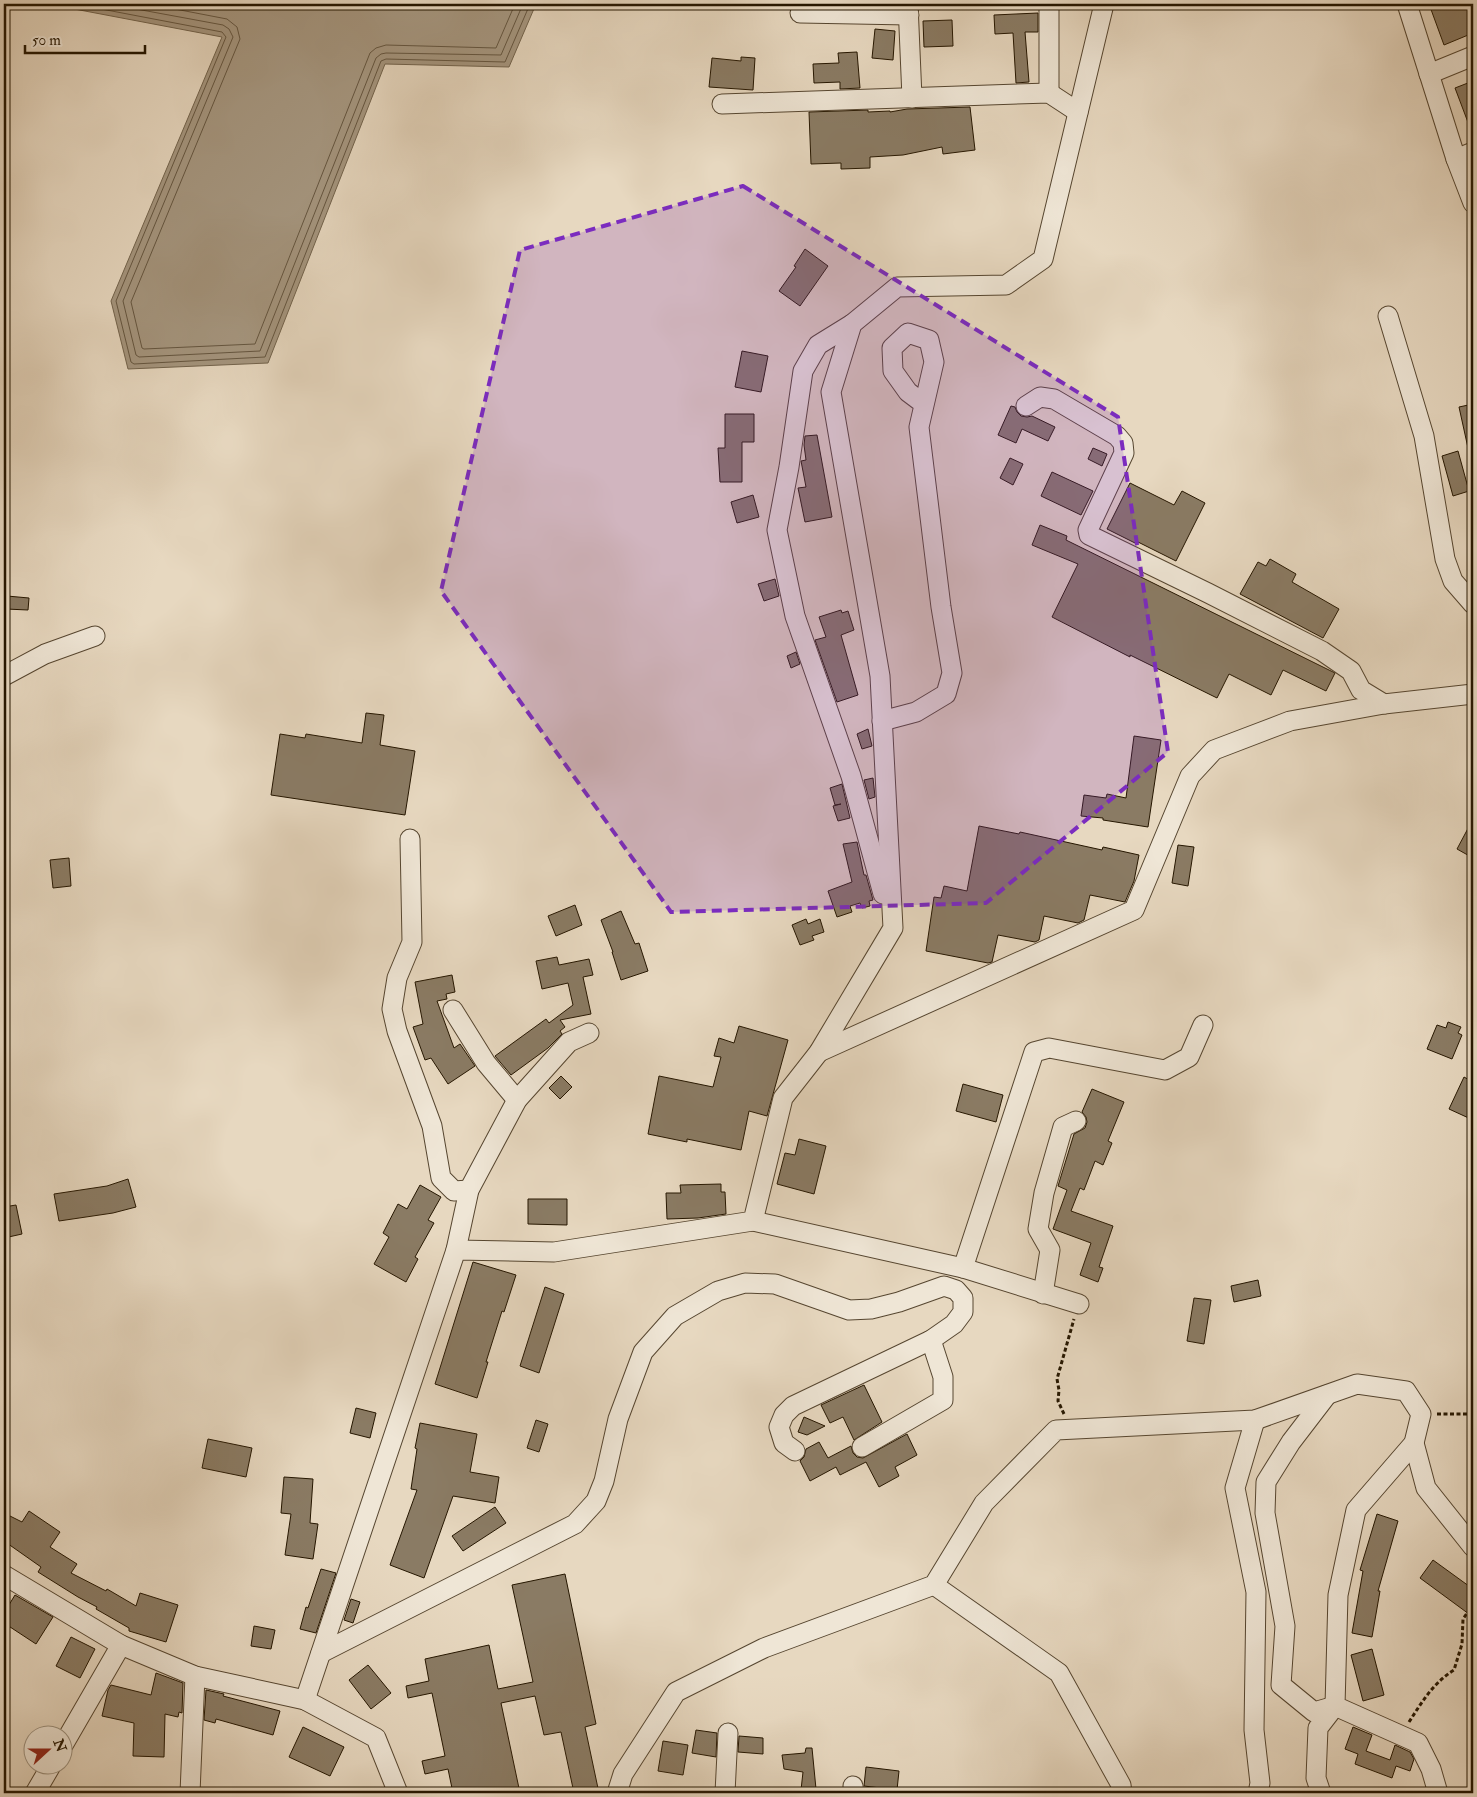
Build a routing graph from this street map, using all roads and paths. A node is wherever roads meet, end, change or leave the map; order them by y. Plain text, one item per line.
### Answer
1 (1049, 4) edge
2 (1104, 4) edge
3 (1407, 4) edge
4 (909, 9) edge
5 (800, 13) dead end
6 (1473, 56) edge
7 (1429, 74) junction
8 (1049, 93) junction
9 (912, 98) junction
10 (722, 104) dead end
11 (1078, 112) junction
12 (1465, 156) edge
13 (1473, 203) edge
14 (1388, 316) dead end
15 (852, 324) junction
16 (924, 404) dead end
17 (1026, 406) dead end
18 (1473, 604) edge
19 (95, 636) dead end
20 (4, 676) edge
21 (1473, 694) edge
22 (1384, 704) junction
23 (882, 721) junction
24 (410, 839) dead end
25 (893, 928) junction
26 (453, 1010) dead end
27 (1203, 1025) dead end
28 (589, 1033) dead end
29 (819, 1052) junction
30 (518, 1100) junction
31 (1076, 1121) dead end
32 (469, 1190) junction
33 (753, 1222) junction
34 (456, 1250) junction
35 (963, 1268) junction
36 (1043, 1294) junction
37 (1078, 1304) joint
38 (931, 1340) junction
39 (1327, 1395) junction
40 (1421, 1414) junction
41 (1473, 1414) edge
42 (1255, 1420) junction
43 (1071, 1429) junction
44 (1414, 1443) junction
45 (862, 1448) dead end
46 (795, 1451) dead end
47 (1473, 1547) edge
48 (4, 1575) edge
49 (934, 1585) junction
50 (1473, 1605) edge
51 (122, 1645) junction
52 (321, 1653) junction
53 (196, 1676) junction
54 (305, 1700) junction
55 (1334, 1706) junction
56 (72, 1730) edge
57 (728, 1733) dead end
58 (1401, 1735) junction
59 (46, 1774) edge
60 (36, 1793) edge
61 (190, 1793) edge
62 (398, 1793) edge
63 (617, 1793) edge
64 (725, 1793) edge
65 (1122, 1793) edge
66 (1258, 1793) edge
67 (1321, 1793) edge
68 (1438, 1793) edge

1 - 8 street
2 - 11 street
3 - 7 street
4 - 5 street
4 - 9 street
6 - 7 street
7 - 12 street
8 - 9 street
8 - 11 street
9 - 10 street
11 - 15 street
12 - 13 street
14 - 18 street
15 - 23 street
15 - 25 street
16 - 23 street
17 - 22 street
19 - 20 street
21 - 22 street
22 - 29 street
23 - 25 street
24 - 32 street
25 - 29 street
26 - 30 street
27 - 35 street
28 - 30 street
29 - 33 street
30 - 32 street
31 - 36 street
32 - 34 street
33 - 34 street
33 - 35 street
34 - 52 street
35 - 36 street
36 - 37 street
37 - 43 path
38 - 45 street
38 - 46 street
38 - 52 street
39 - 40 street
39 - 42 street
39 - 55 street
40 - 41 path
40 - 44 street
42 - 43 street
42 - 66 street
43 - 49 street
44 - 47 street
44 - 55 street
48 - 51 street
49 - 63 street
49 - 65 street
50 - 58 path
51 - 53 street
51 - 56 street
52 - 54 street
53 - 54 street
53 - 61 street
54 - 62 street
55 - 58 street
55 - 67 street
57 - 64 street
58 - 68 street
59 - 60 street

